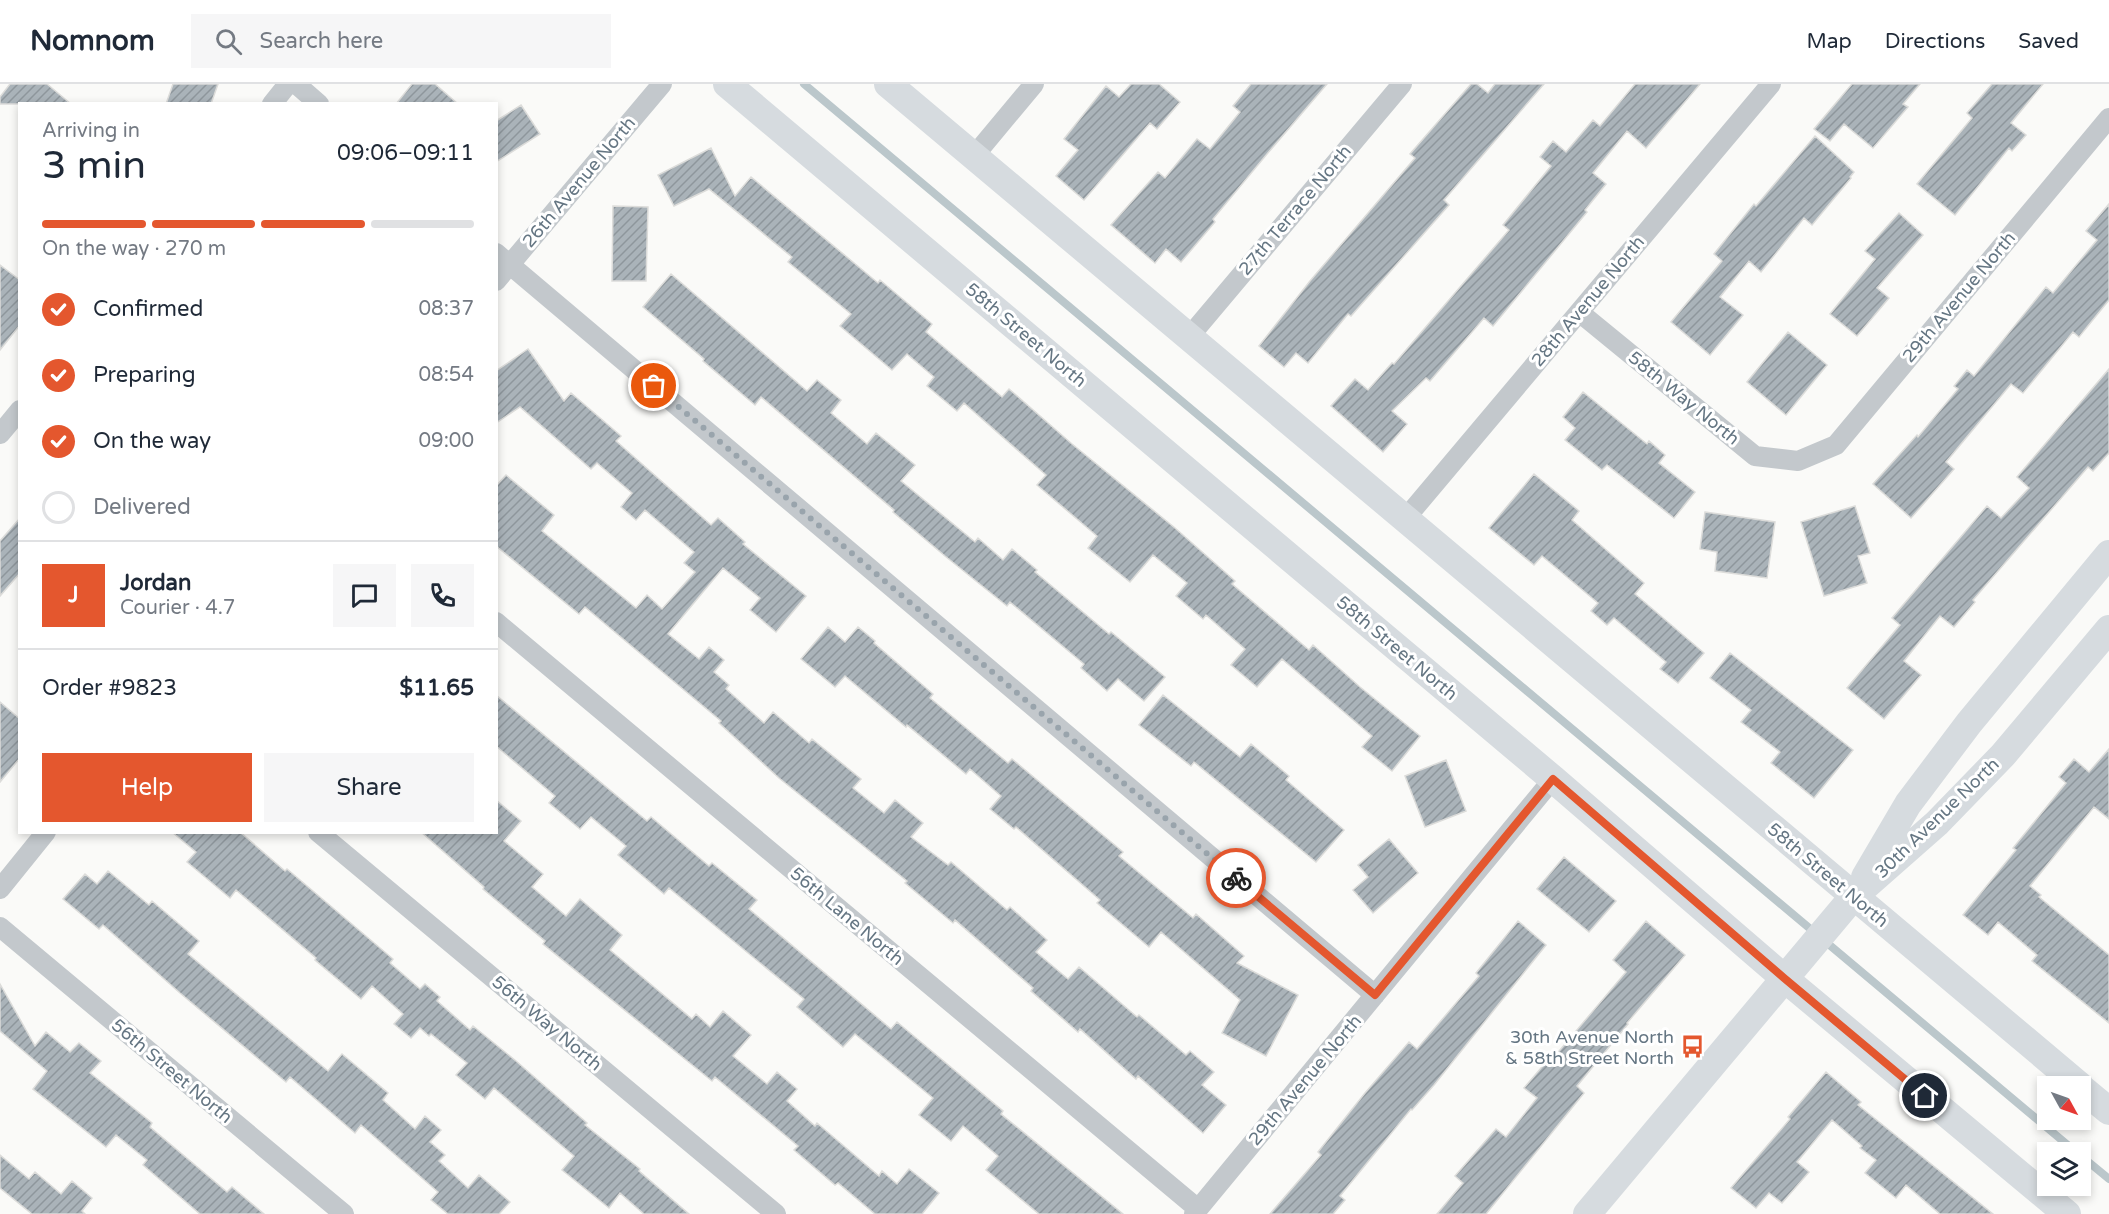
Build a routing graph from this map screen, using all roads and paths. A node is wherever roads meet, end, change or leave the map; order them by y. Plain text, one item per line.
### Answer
1 (288, 84) edge
2 (296, 84) edge
3 (662, 84) edge
4 (727, 84) edge
5 (888, 84) edge
6 (1034, 84) edge
7 (1402, 84) edge
8 (1771, 84) edge
9 (274, 102) edge
10 (317, 102) edge
11 (2109, 118) edge
12 (974, 156) junction
13 (503, 259) edge
14 (498, 275) edge
15 (1579, 312) junction
16 (1189, 337) junction
17 (18, 412) edge
18 (0, 434) edge
19 (1798, 461) joint
20 (1405, 519) junction
21 (2109, 554) edge
22 (498, 624) edge
23 (2109, 629) edge
24 (1553, 779) junction
25 (44, 834) edge
26 (320, 834) edge
27 (0, 889) edge
28 (1846, 905) junction
29 (0, 927) edge
30 (1792, 969) junction
31 (1375, 995) junction
32 (2067, 1076) edge
33 (2091, 1095) edge
34 (2109, 1110) edge
35 (1196, 1212) edge
36 (344, 1214) edge
37 (776, 1214) edge
38 (1587, 1214) edge
39 (2067, 1214) edge

1 - 9 street
2 - 10 street
3 - 13 street, 26th Avenue North
4 - 24 street, 58th Street North
5 - 12 street, 58th Street North
6 - 12 street
7 - 16 street, 27th Terrace North
8 - 15 street, 28th Avenue North
11 - 19 street, 29th Avenue North
12 - 16 street, 58th Street North
13 - 14 street, 26th Avenue North
13 - 31 street
15 - 19 street, 58th Way North
15 - 20 street, 28th Avenue North
16 - 20 street, 58th Street North
17 - 18 street
20 - 28 street, 58th Street North
21 - 28 street, 30th Avenue North
22 - 35 street, 56th Lane North
23 - 28 street, 30th Avenue North
24 - 30 street, 58th Street North
24 - 31 street, 29th Avenue North
25 - 27 street
26 - 37 street, 56th Way North
28 - 30 street
28 - 32 street, 58th Street North
29 - 36 street, 56th Street North
30 - 38 street
30 - 39 street, 58th Street North
31 - 35 street, 29th Avenue North
33 - 34 street, 58th Street North

